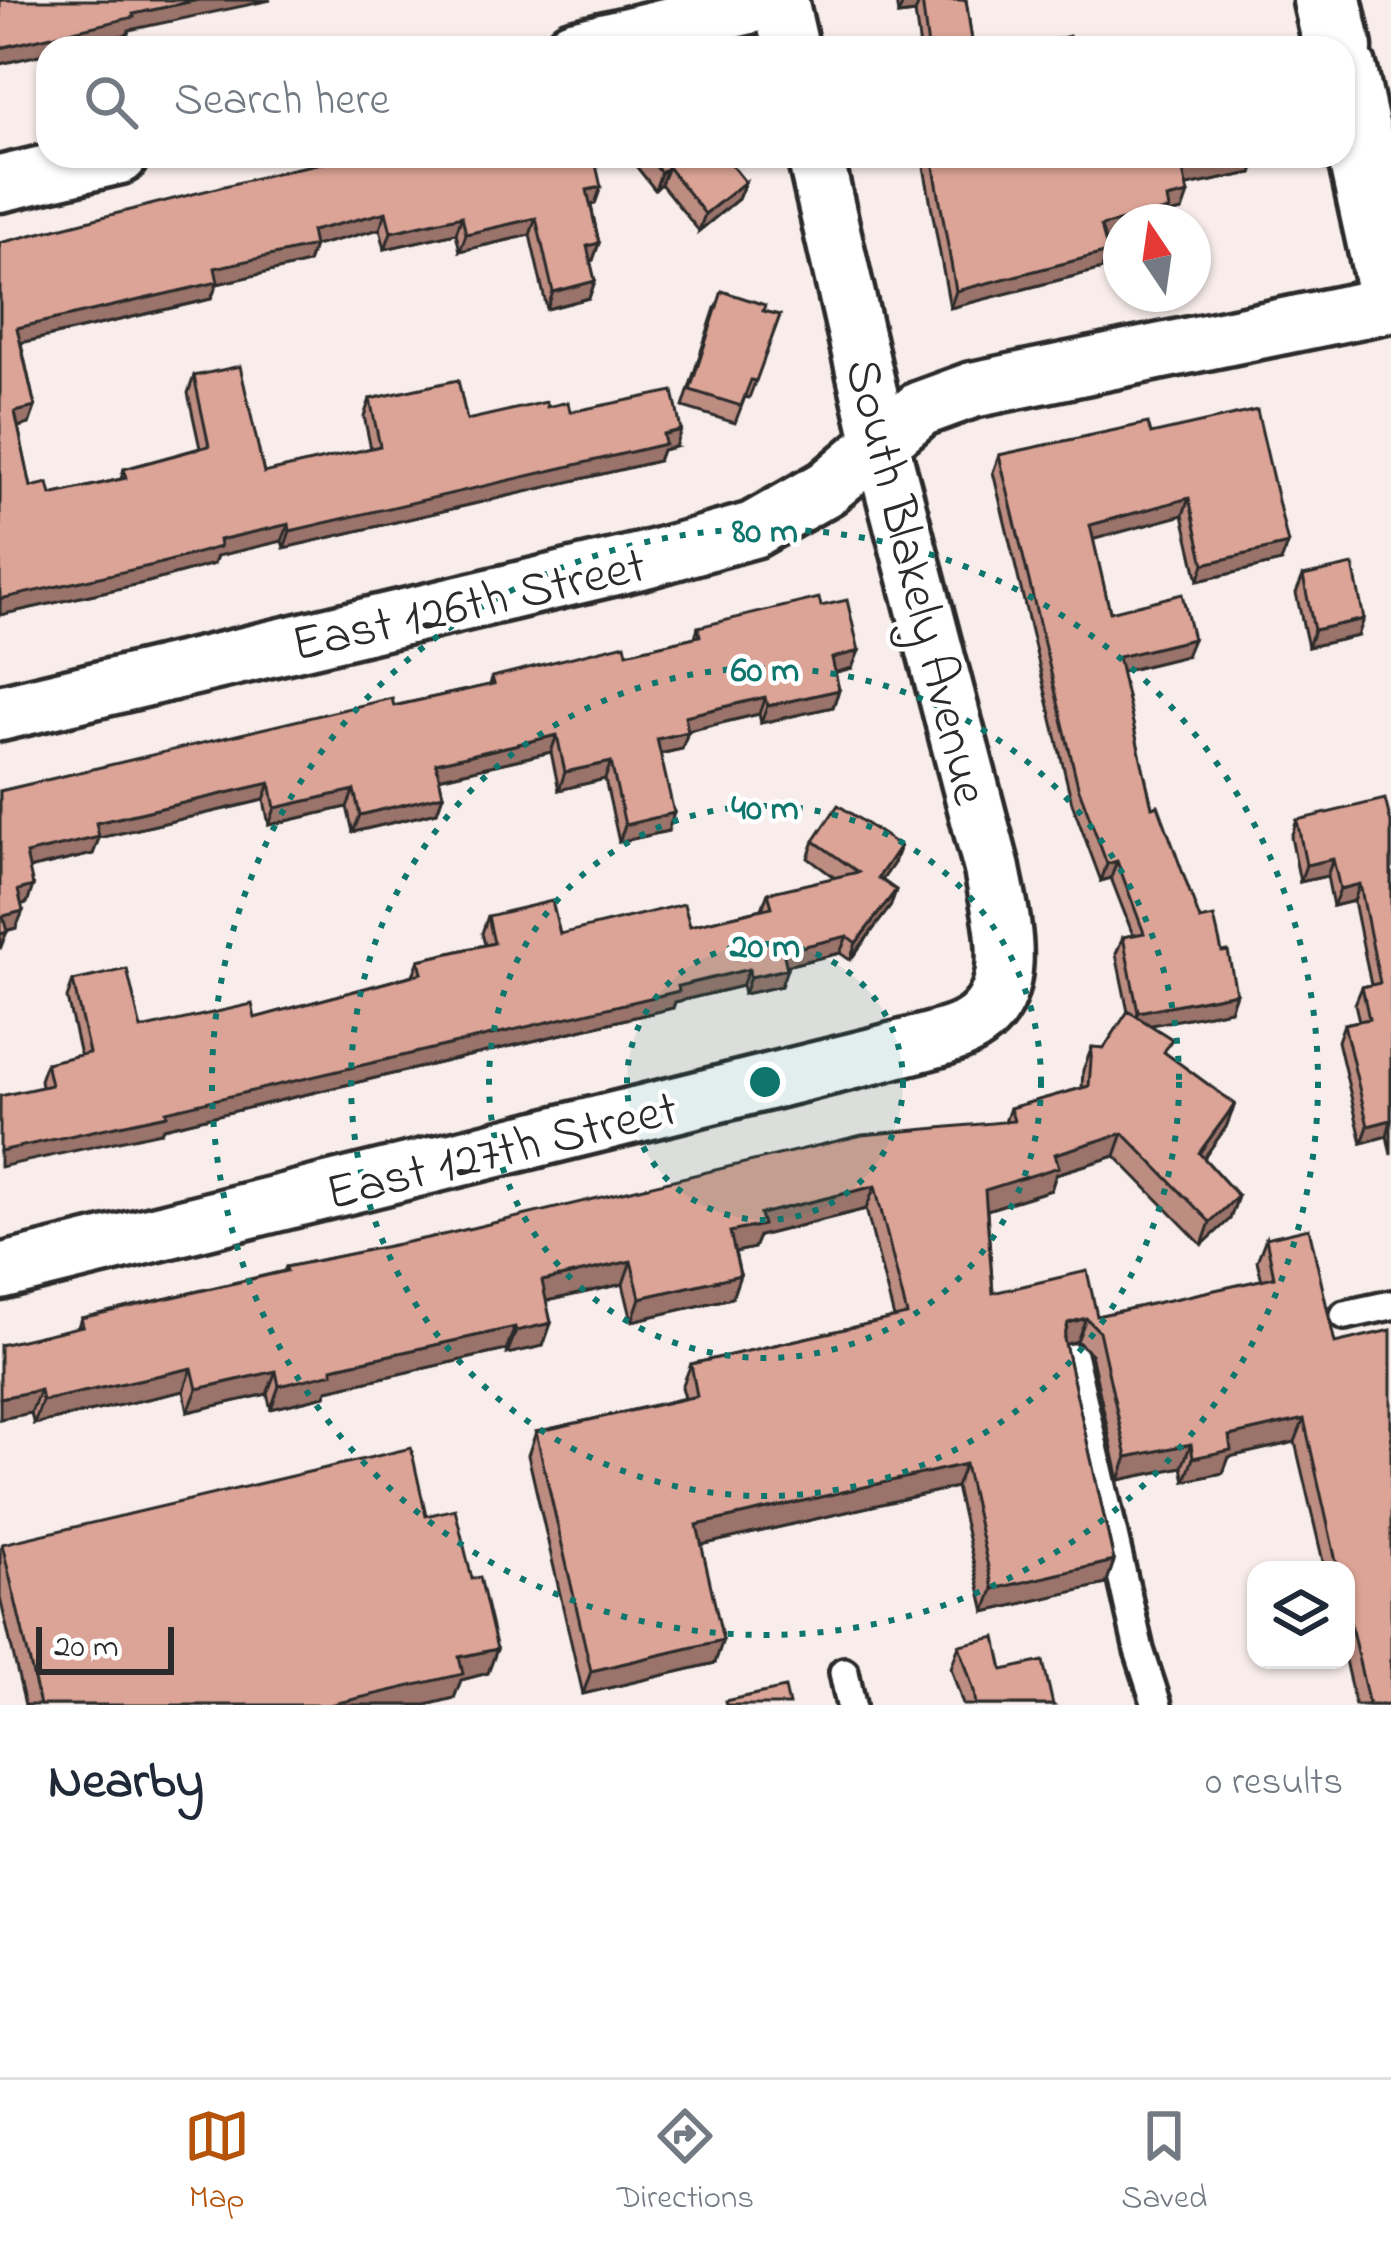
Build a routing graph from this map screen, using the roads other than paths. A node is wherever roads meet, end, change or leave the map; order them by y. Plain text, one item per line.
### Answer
1 (777, 0) edge
2 (1328, 0) edge
3 (624, 36) edge
4 (788, 36) edge
5 (1336, 36) edge
6 (1355, 125) edge
7 (69, 168) edge
8 (818, 168) edge
9 (0, 184) edge
10 (1391, 289) edge
11 (1391, 304) edge
12 (880, 440) junction
13 (0, 713) edge
14 (993, 1006) joint
15 (0, 1272) edge
16 (1391, 1305) edge
17 (1345, 1315) dead end
18 (1073, 1358) edge
19 (844, 1672) dead end
20 (850, 1705) edge
21 (1157, 1705) edge

1 - 3 street
1 - 4 street
2 - 5 main road
6 - 10 main road
7 - 9 street
8 - 12 street, South Blakely Avenue
11 - 12 street, East 126th Street
12 - 13 street, East 126th Street
12 - 14 street, South Blakely Avenue
14 - 15 street, East 127th Street
16 - 17 lane
18 - 21 lane
19 - 20 lane

